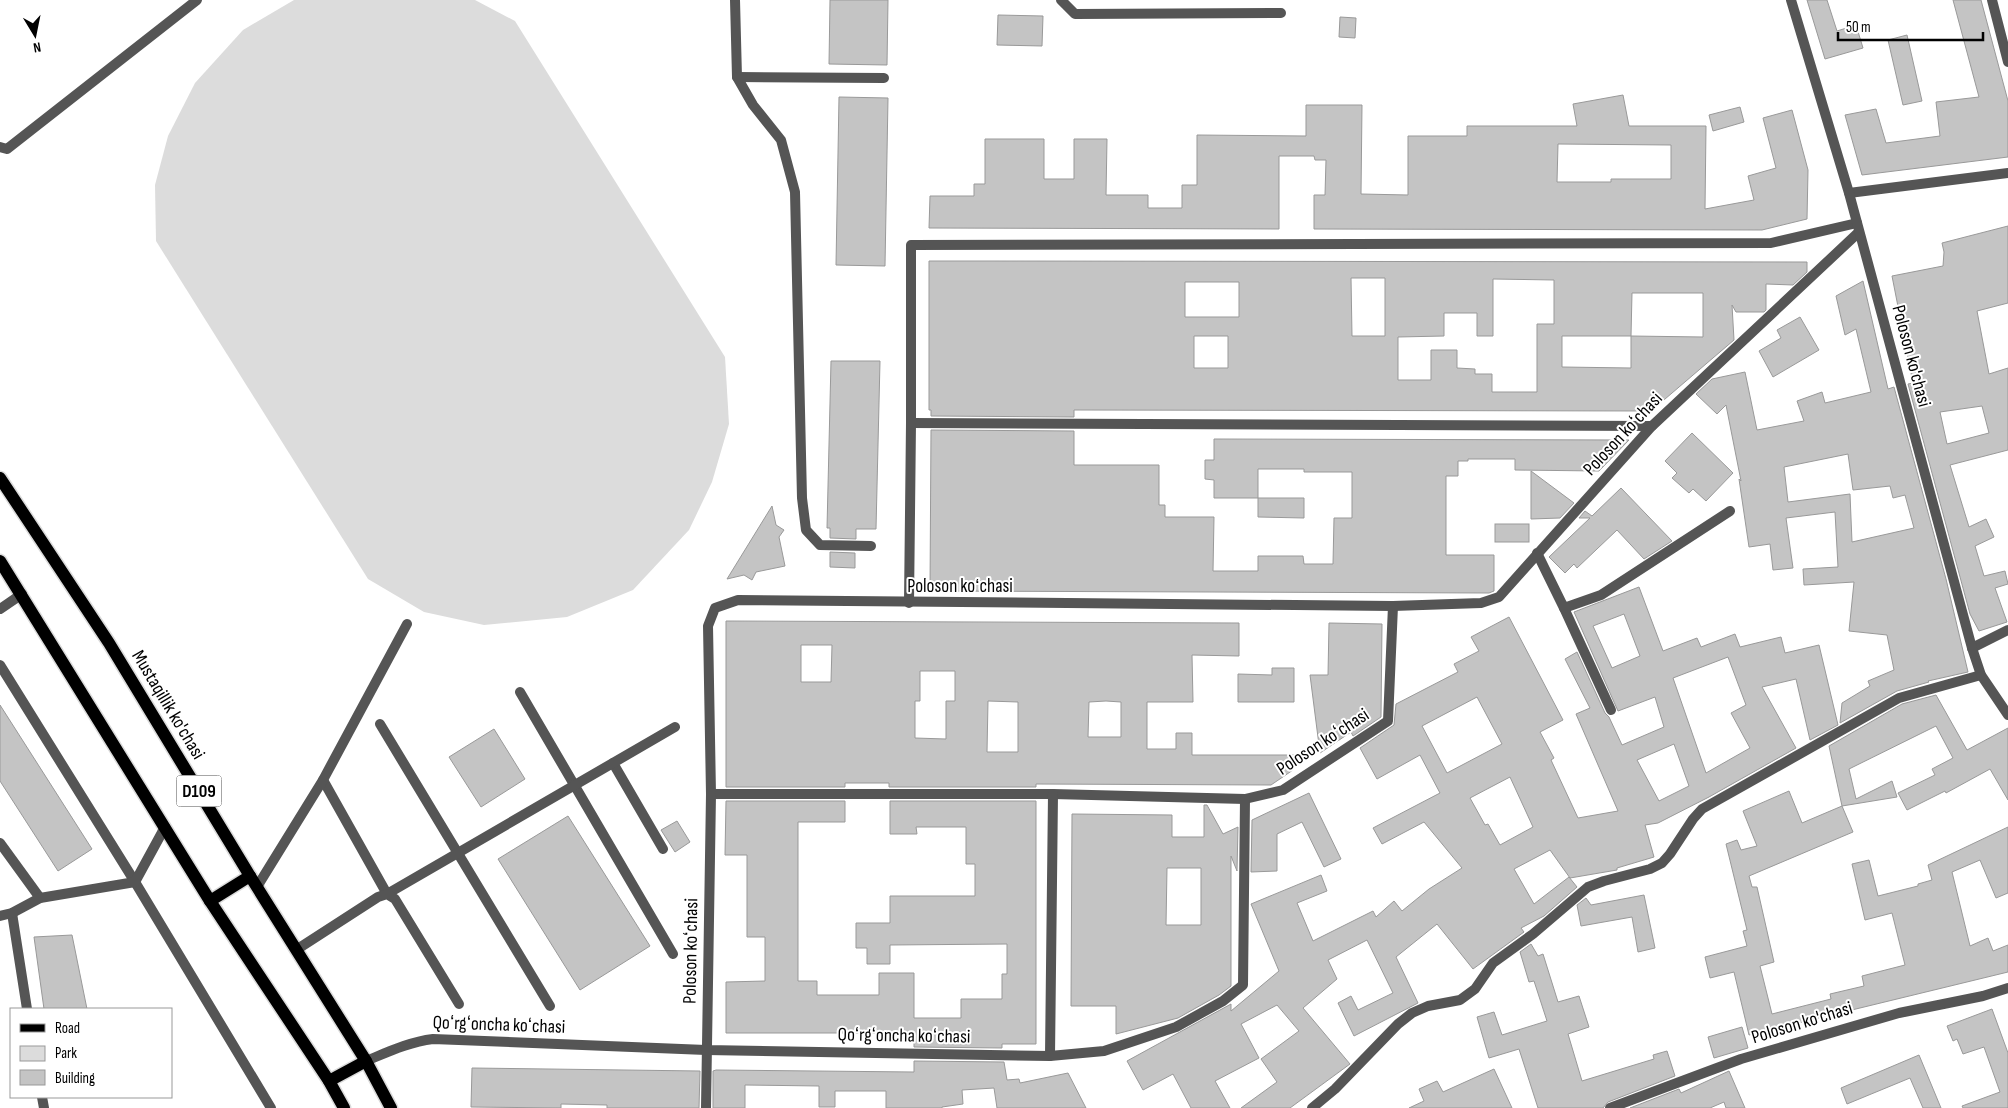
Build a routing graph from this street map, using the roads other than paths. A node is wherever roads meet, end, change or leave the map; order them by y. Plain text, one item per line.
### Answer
1 (197, 0) edge
2 (735, 0) edge
3 (1061, 0) edge
4 (1791, 0) edge
5 (1992, 0) edge
6 (1281, 13) dead end
7 (2008, 62) edge
8 (737, 77) junction
9 (884, 78) dead end
10 (0, 146) edge
11 (2008, 173) edge
12 (1849, 193) junction
13 (1858, 228) junction
14 (911, 423) junction
15 (1652, 426) junction
16 (0, 478) edge
17 (1730, 511) dead end
18 (870, 546) dead end
19 (1537, 553) junction
20 (0, 561) edge
21 (22, 594) junction
22 (909, 603) junction
23 (1393, 606) junction
24 (1564, 608) junction
25 (0, 609) edge
26 (407, 624) dead end
27 (2008, 630) edge
28 (1972, 648) junction
29 (0, 664) edge
30 (1981, 675) junction
31 (520, 692) dead end
32 (1611, 710) dead end
33 (2008, 715) edge
34 (380, 724) dead end
35 (675, 727) dead end
36 (613, 763) junction
37 (323, 780) junction
38 (576, 786) junction
39 (711, 794) junction
40 (1053, 794) junction
41 (1245, 799) junction
42 (165, 827) junction
43 (0, 843) edge
44 (663, 849) dead end
45 (458, 854) junction
46 (250, 876) junction
47 (135, 882) junction
48 (257, 887) junction
49 (387, 894) junction
50 (40, 898) junction
51 (210, 901) junction
52 (12, 913) junction
53 (0, 916) edge
54 (296, 950) junction
55 (673, 954) dead end
56 (2008, 988) edge
57 (459, 1004) dead end
58 (550, 1006) dead end
59 (27, 1008) edge
60 (706, 1050) junction
61 (1050, 1056) junction
62 (366, 1061) junction
63 (329, 1081) junction
64 (271, 1108) edge
65 (344, 1108) edge
66 (391, 1108) edge
67 (706, 1108) edge
68 (1312, 1108) edge
69 (1610, 1108) edge

1 - 10 street
2 - 8 street
3 - 6 street
4 - 12 street, Poloson ko'chasi
5 - 7 street
8 - 9 street
8 - 18 street
11 - 12 street
12 - 13 street, Poloson ko'chasi
13 - 14 street
13 - 15 street, Poloson koʻchasi
13 - 28 street, Poloson ko'chasi
14 - 15 street
14 - 22 street
15 - 19 street, Poloson koʻchasi
16 - 46 main road, Mustaqillik ko'chasi / D109
17 - 24 street
19 - 23 street, Poloson koʻchasi
19 - 24 street
20 - 21 main road, D109
21 - 25 street
21 - 42 main road, D109
22 - 23 street, Poloson koʻchasi
22 - 39 street, Poloson koʻchasi
23 - 41 street, Poloson koʻchasi
24 - 32 street
26 - 37 street
27 - 28 street
28 - 30 street, Poloson ko'chasi
29 - 47 street
30 - 33 street, Poloson ko'chasi
30 - 68 street
31 - 38 street
34 - 45 street
35 - 36 street
36 - 38 street
36 - 44 street
37 - 48 street
37 - 49 street
38 - 45 street
38 - 55 street
39 - 40 street, Poloson koʻchasi
39 - 60 street, Poloson koʻchasi
40 - 41 street, Poloson koʻchasi
40 - 61 street
41 - 61 street, Qoʻrgʻoncha koʻchasi
42 - 47 street
42 - 51 main road, D109
43 - 50 street
45 - 49 street
45 - 58 street
46 - 48 main road, Mustaqillik ko'chasi / D109
46 - 51 main road
47 - 50 street
47 - 64 street
48 - 54 main road, Mustaqillik ko'chasi / D109
49 - 54 street
49 - 57 street
50 - 52 street
51 - 63 main road, D109
52 - 53 street
52 - 59 street
54 - 62 main road, Mustaqillik ko'chasi / D109
56 - 69 street, Poloson ko'chasi
60 - 61 street, Qoʻrgʻoncha koʻchasi
60 - 62 street, Qoʻrgʻoncha koʻchasi
60 - 67 street, Poloson koʻchasi
62 - 63 main road
62 - 66 main road, Mustaqillik ko'chasi / D109
63 - 65 main road, D109

